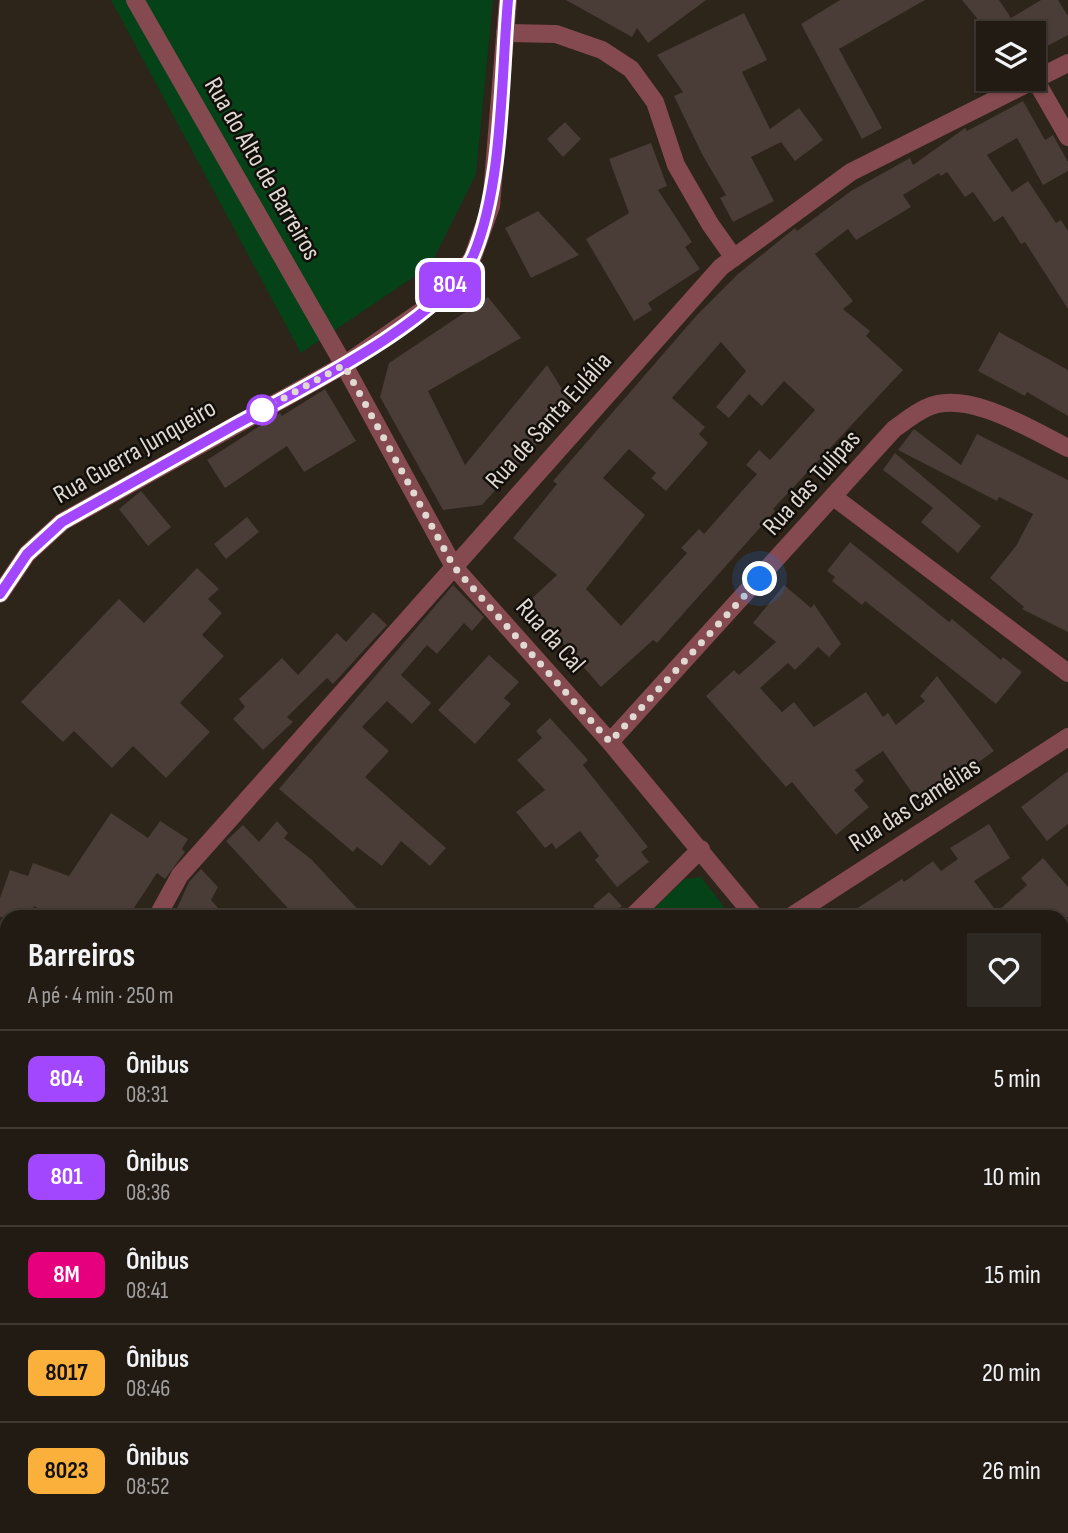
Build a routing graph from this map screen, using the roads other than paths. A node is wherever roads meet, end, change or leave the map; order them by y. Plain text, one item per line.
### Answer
1 (135, 0) edge
2 (508, 0) edge
3 (505, 33) junction
4 (1068, 64) edge
5 (1046, 76) edge
6 (1016, 91) edge
7 (1042, 91) edge
8 (1068, 137) edge
9 (734, 258) junction
10 (344, 365) junction
11 (1068, 448) edge
12 (835, 498) junction
13 (454, 567) junction
14 (0, 594) edge
15 (1068, 673) edge
16 (1068, 737) edge
17 (610, 742) junction
18 (701, 849) junction
19 (162, 910) edge
20 (639, 910) edge
21 (749, 910) edge
22 (801, 910) edge

1 - 10 street, Rua do Alto de Barreiros
2 - 3 street, Rua Guerra Junqueiro
3 - 9 street
3 - 10 street, Rua Guerra Junqueiro
4 - 5 street, Rua de Santa Eulália
6 - 9 street, Rua de Santa Eulália
7 - 8 street
9 - 13 street, Rua de Santa Eulália
10 - 13 street, Rua da Cal
10 - 14 street, Rua Guerra Junqueiro
11 - 12 street, Rua das Tulipas
12 - 15 street
12 - 17 street, Rua das Tulipas
13 - 17 street, Rua da Cal
13 - 19 street, Rua de Santa Eulália
16 - 22 street, Rua das Camélias
17 - 18 street, Rua da Cal
18 - 20 street
18 - 21 street, Rua da Cal

